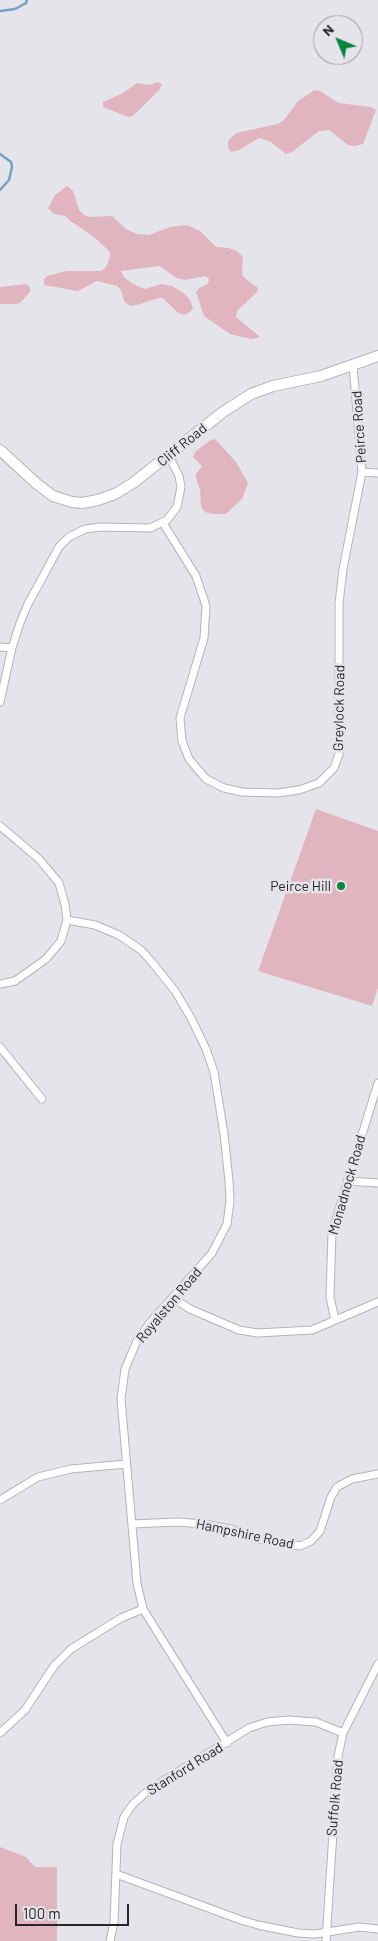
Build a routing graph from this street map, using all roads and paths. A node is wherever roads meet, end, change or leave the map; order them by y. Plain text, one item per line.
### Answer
1 (378, 356) edge
2 (353, 365) junction
3 (0, 450) edge
4 (169, 456) junction
5 (362, 472) junction
6 (378, 473) edge
7 (163, 523) junction
8 (0, 648) edge
9 (12, 648) junction
10 (0, 702) edge
11 (0, 826) edge
12 (67, 920) junction
13 (0, 984) edge
14 (0, 1047) edge
15 (378, 1083) edge
16 (42, 1099) dead end
17 (347, 1181) junction
18 (378, 1183) edge
19 (172, 1298) junction
20 (378, 1302) edge
21 (335, 1320) junction
22 (126, 1464) junction
23 (378, 1474) edge
24 (0, 1500) edge
25 (132, 1524) junction
26 (143, 1608) junction
27 (378, 1664) edge
28 (0, 1733) edge
29 (342, 1733) junction
30 (227, 1743) junction
31 (116, 1874) junction
32 (378, 1929) edge
33 (328, 1932) junction
34 (110, 1941) edge
35 (326, 1941) edge

1 - 2 street, Cliff Road
2 - 4 street, Cliff Road
2 - 5 street, Peirce Road
3 - 4 street, Cliff Road
4 - 7 street
5 - 6 street, Peirce Road
5 - 7 street, Greylock Road
7 - 9 street
8 - 9 street
9 - 10 street
11 - 12 street
12 - 13 street
12 - 19 street, Royalston Road
14 - 16 street
15 - 17 street, Monadnock Road
17 - 18 street
17 - 21 street, Monadnock Road
19 - 21 street
19 - 22 street, Royalston Road
20 - 21 street
22 - 24 street
22 - 25 street, Royalston Road
23 - 25 street, Hampshire Road
25 - 26 street, Royalston Road
26 - 28 street
26 - 30 street, Royalston Road
27 - 29 street, Suffolk Road
29 - 30 street, Stanford Road
29 - 33 street, Suffolk Road
30 - 31 street, Stanford Road
31 - 33 street
31 - 34 street, Stanford Road
32 - 33 street
33 - 35 street, Suffolk Road

